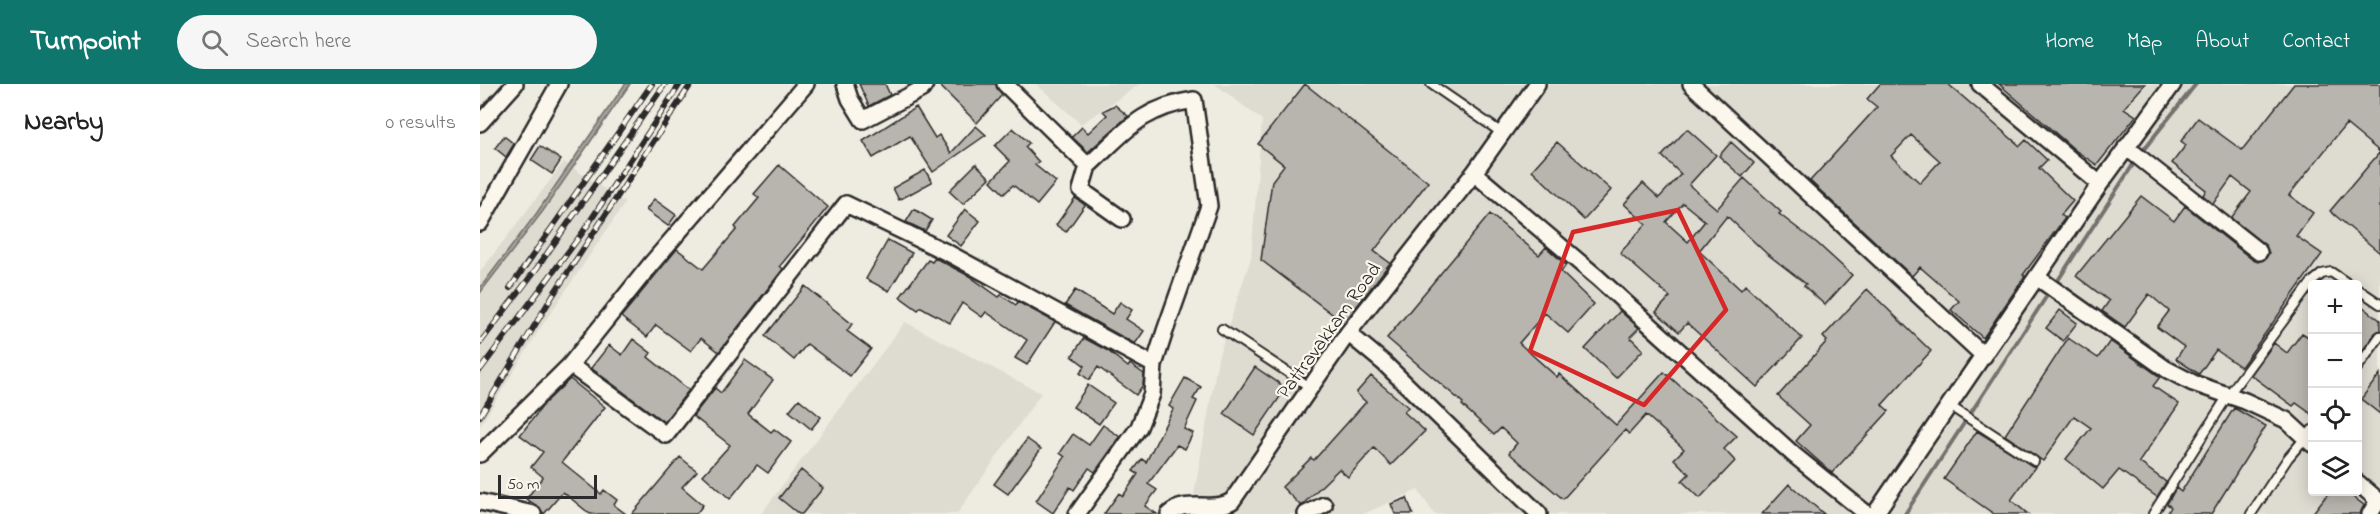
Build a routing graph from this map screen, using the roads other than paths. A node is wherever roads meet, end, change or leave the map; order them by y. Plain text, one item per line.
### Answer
1 (515, 84) edge
2 (559, 84) edge
3 (807, 84) edge
4 (845, 84) edge
5 (925, 84) edge
6 (1005, 84) edge
7 (1431, 84) edge
8 (1537, 84) edge
9 (1690, 84) edge
10 (1980, 84) edge
11 (2173, 84) edge
12 (480, 123) edge
13 (1502, 133) junction
14 (2126, 147) junction
15 (1088, 166) junction
16 (1474, 173) junction
17 (2100, 184) junction
18 (1122, 219) dead end
19 (480, 223) edge
20 (2259, 252) dead end
21 (2314, 280) edge
22 (2343, 280) edge
23 (2047, 285) junction
24 (2308, 287) edge
25 (2362, 293) edge
26 (2380, 304) edge
27 (1222, 329) dead end
28 (1348, 333) junction
29 (2380, 336) edge
30 (1984, 356) junction
31 (2362, 361) edge
32 (570, 365) junction
33 (1154, 365) junction
34 (1310, 387) junction
35 (2227, 397) junction
36 (1955, 409) junction
37 (2308, 436) edge
38 (2308, 439) edge
39 (480, 454) edge
40 (2034, 461) dead end
41 (2362, 487) edge
42 (480, 502) edge
43 (2377, 504) edge
44 (1324, 505) dead end
45 (1194, 510) edge
46 (533, 514) edge
47 (1077, 514) edge
48 (1169, 514) edge
49 (1306, 514) edge
50 (1539, 514) edge
51 (1867, 514) edge
52 (1875, 514) edge
53 (2153, 514) edge
54 (2251, 514) edge

1 - 12 street
2 - 19 street
3 - 32 street
4 - 5 street
6 - 15 street
7 - 13 lane
8 - 13 street, Pattravakkam Road
9 - 30 street
10 - 17 street
11 - 14 street
13 - 16 street, Pattravakkam Road
14 - 17 street
14 - 20 street
15 - 18 street
15 - 33 street
16 - 28 street, Pattravakkam Road
16 - 51 street
17 - 23 street
21 - 22 lane
23 - 30 street
23 - 35 street
24 - 35 lane
25 - 26 lane
27 - 34 lane
28 - 34 street, Pattravakkam Road
28 - 50 street
29 - 31 lane
30 - 36 street
32 - 33 street
32 - 39 street
33 - 47 street
34 - 45 street, Pattravakkam Road
35 - 37 street
35 - 53 lane
36 - 40 lane
36 - 52 street
38 - 54 lane
41 - 43 street
42 - 46 street
44 - 49 street
45 - 48 street, Pattravakkam Road

